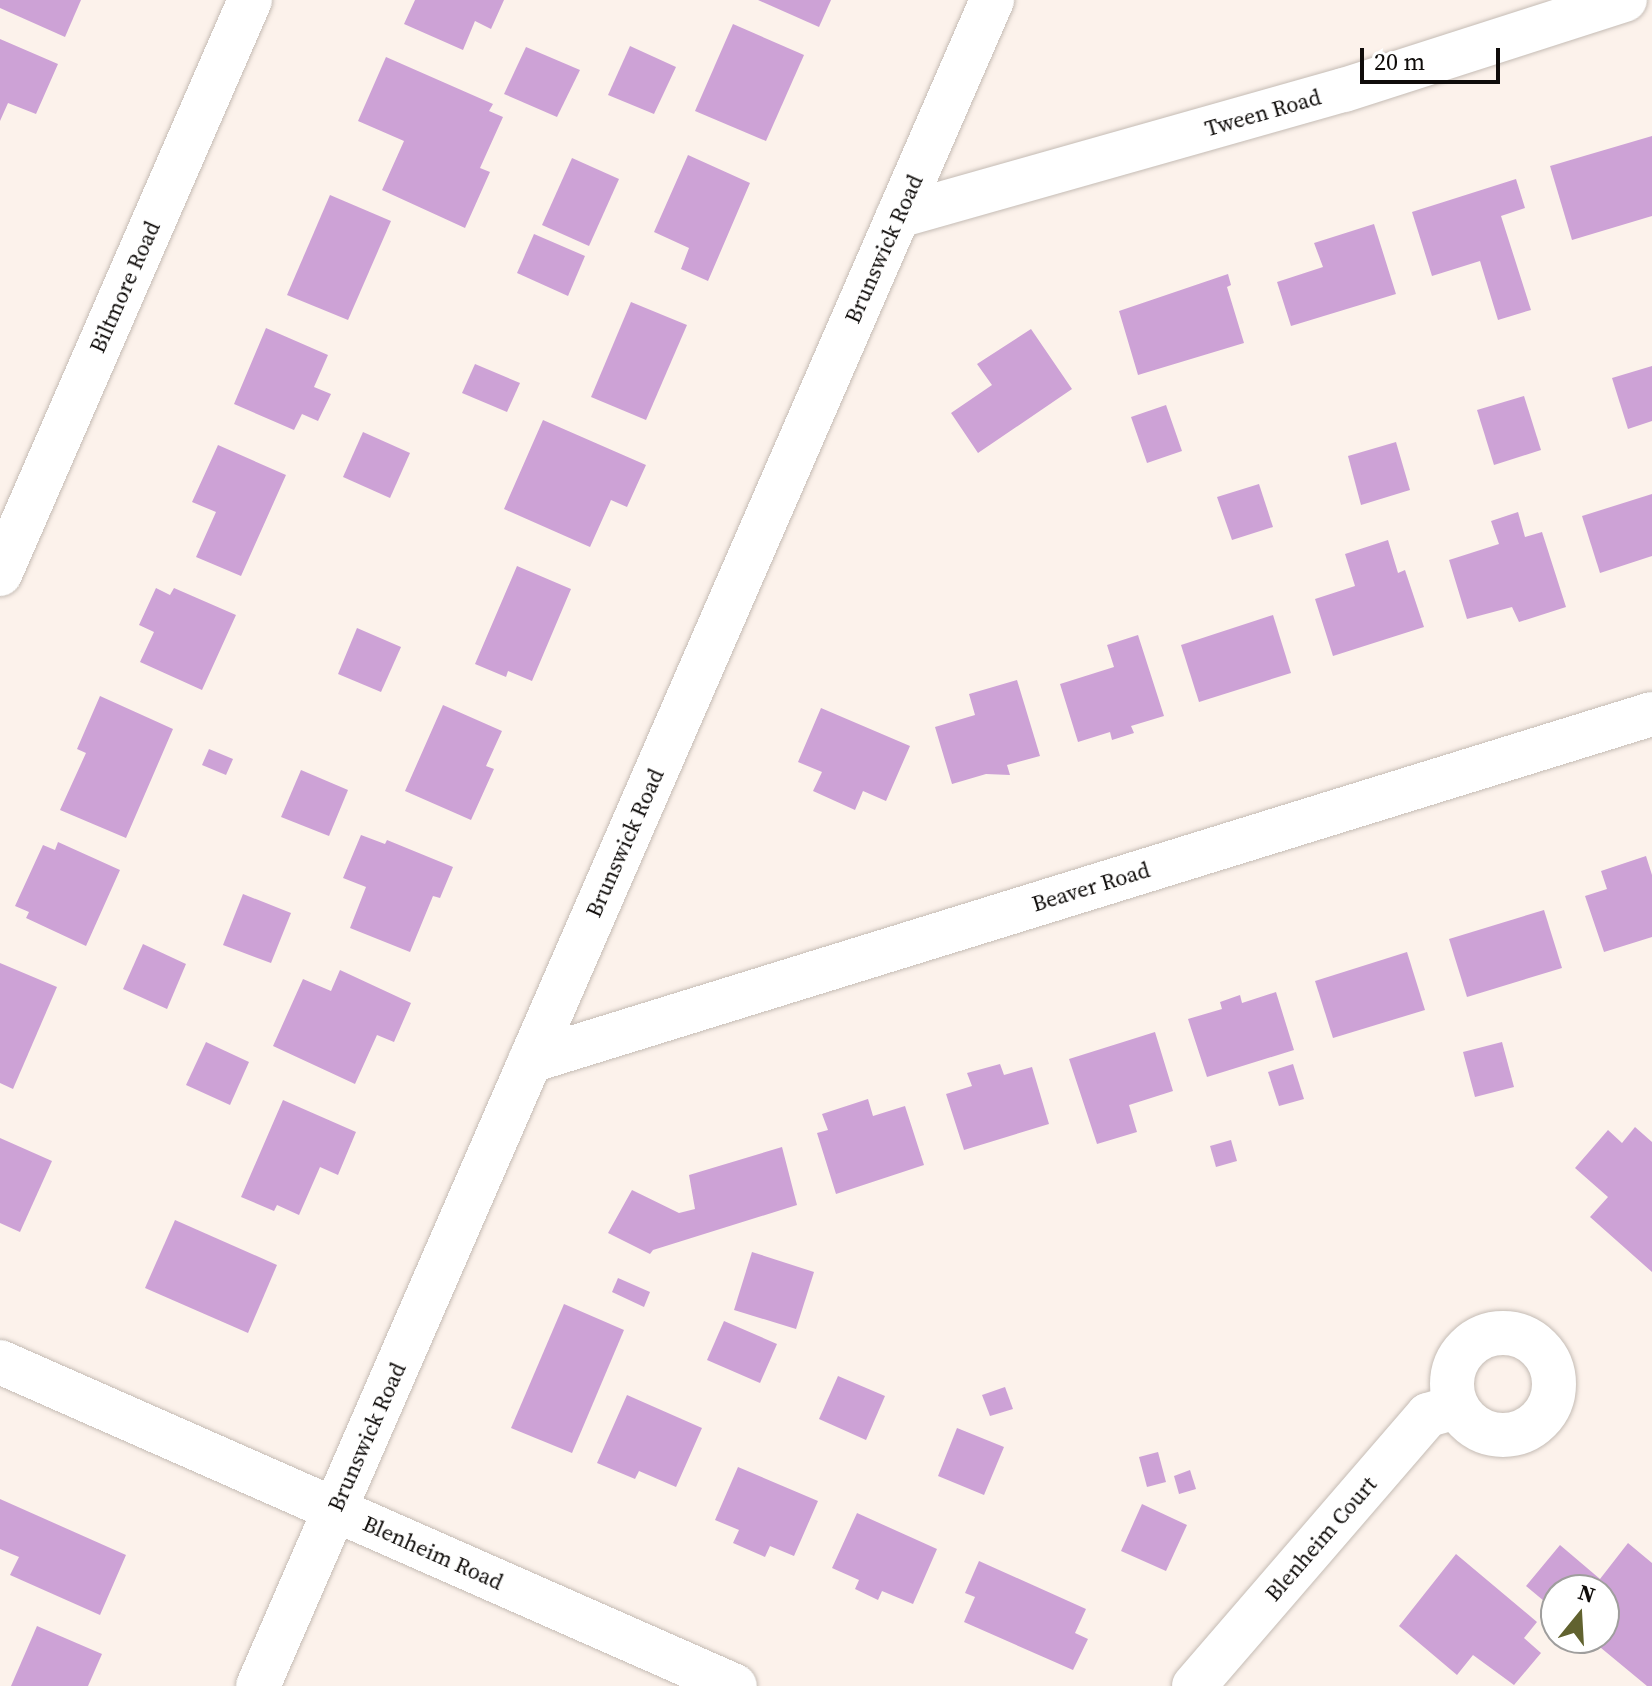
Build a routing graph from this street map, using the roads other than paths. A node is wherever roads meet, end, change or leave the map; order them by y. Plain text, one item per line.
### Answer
1 (250, 0) edge
2 (992, 0) edge
3 (1625, 0) edge
4 (898, 216) junction
5 (0, 574) edge
6 (1652, 714) edge
7 (530, 1061) junction
8 (0, 1362) edge
9 (1456, 1407) dead end
10 (335, 1510) junction
11 (258, 1686) edge
12 (735, 1686) edge
13 (1194, 1686) edge

1 - 5 street, Biltmore Road
2 - 4 street, Brunswick Road
3 - 4 street, Tween Road
4 - 7 street, Brunswick Road
6 - 7 street, Beaver Road
7 - 10 street, Brunswick Road
8 - 10 street, Blenheim Road
9 - 13 street, Blenheim Court
10 - 11 street, Brunswick Road
10 - 12 street, Blenheim Road

